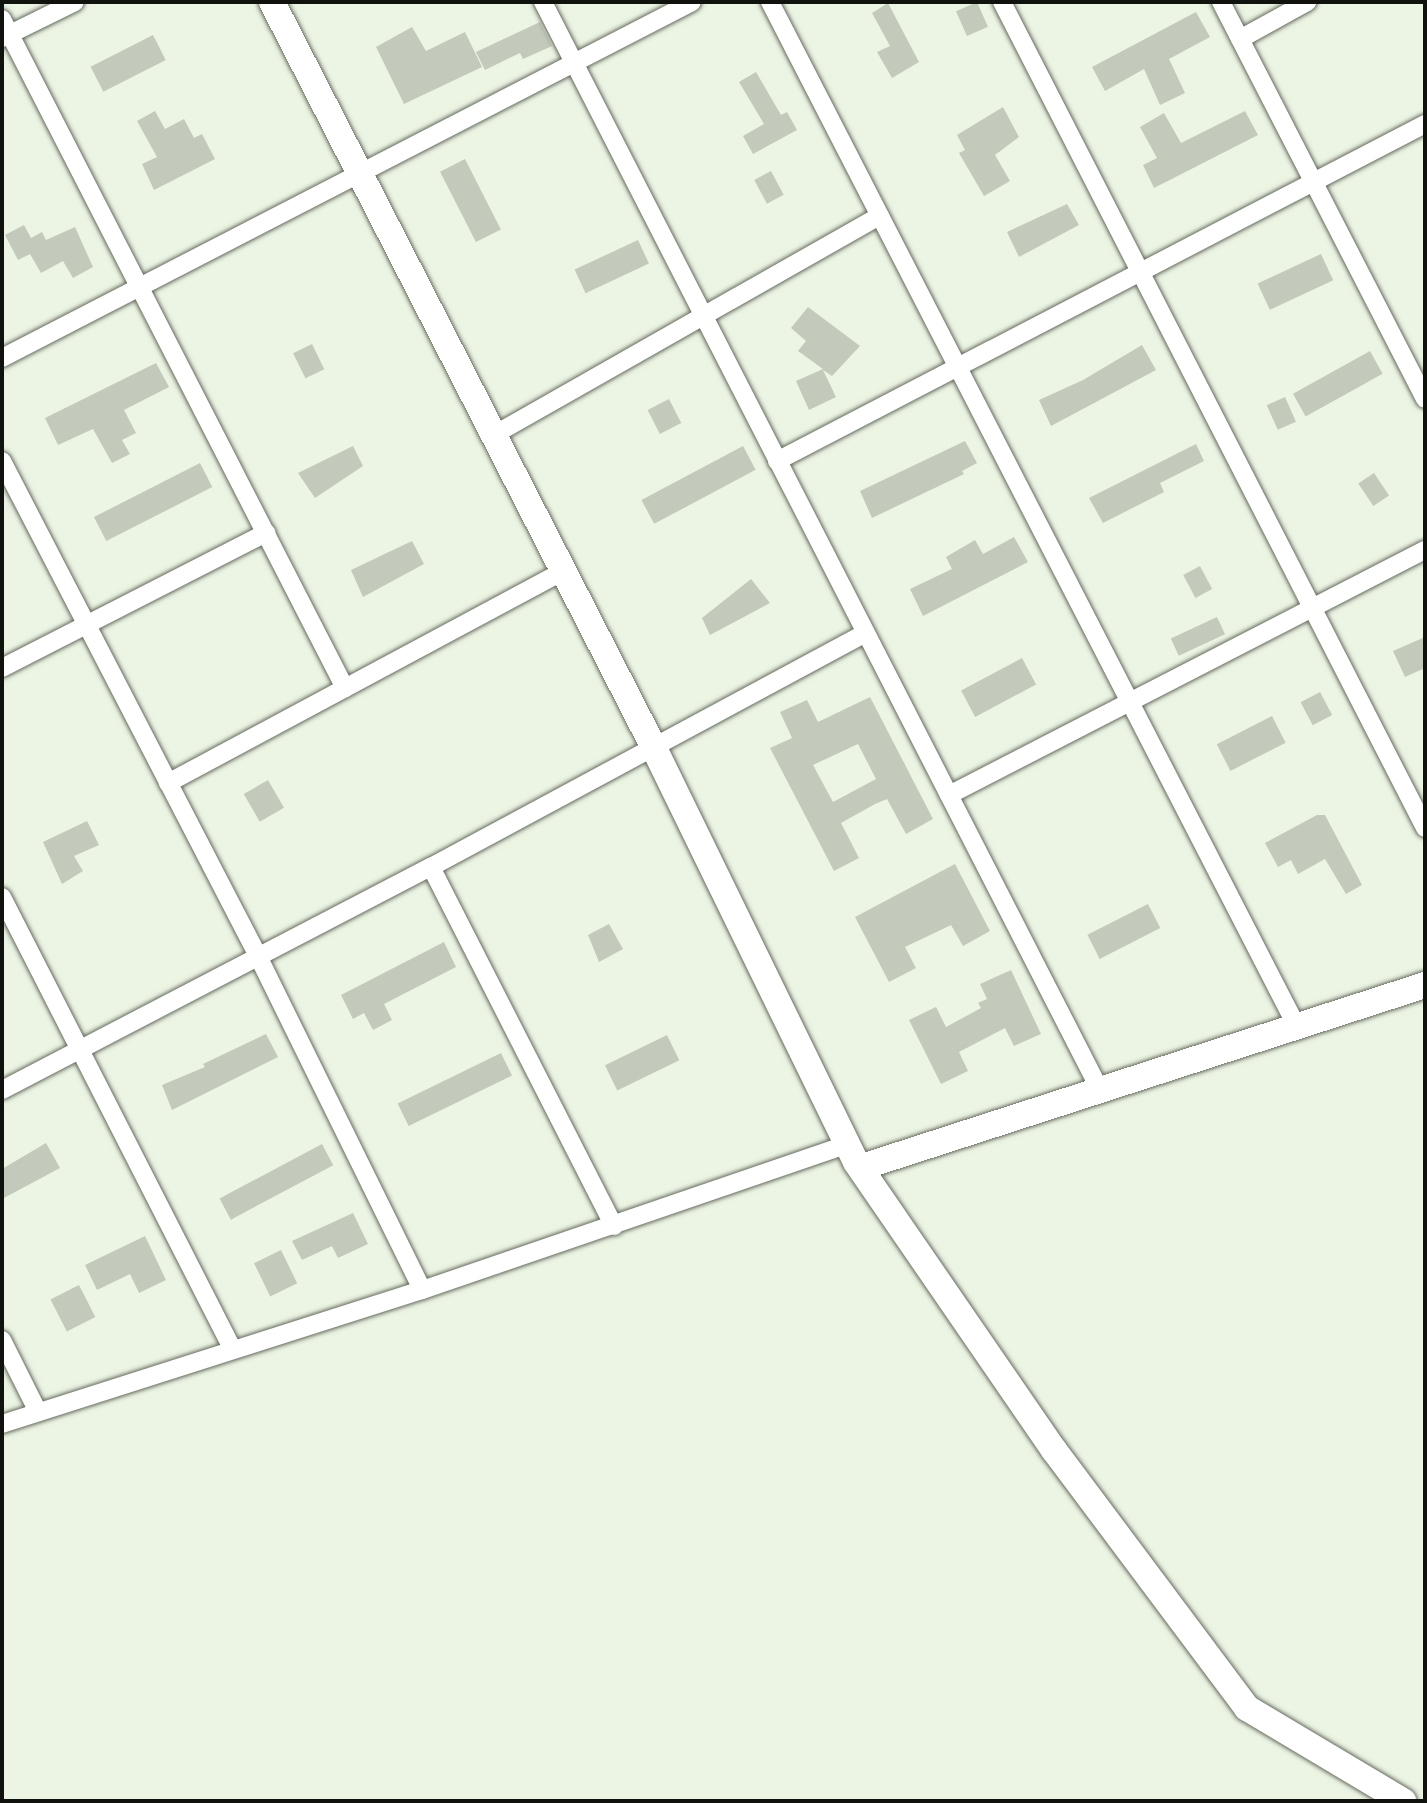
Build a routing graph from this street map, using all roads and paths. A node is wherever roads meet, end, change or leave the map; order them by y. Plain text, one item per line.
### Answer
1 (75, 2) edge
2 (272, 2) edge
3 (543, 2) edge
4 (692, 2) edge
5 (770, 2) edge
6 (1002, 2) edge
7 (1221, 2) edge
8 (1307, 2) edge
9 (5, 31) edge
10 (1240, 39) junction
11 (573, 62) junction
12 (1425, 124) edge
13 (358, 173) junction
14 (1314, 182) junction
15 (880, 216) junction
16 (1140, 272) junction
17 (139, 286) junction
18 (703, 316) junction
19 (2, 358) edge
20 (958, 367) junction
21 (1425, 399) edge
22 (492, 436) junction
23 (2, 461) edge
24 (777, 461) junction
25 (266, 533) junction
26 (1425, 550) edge
27 (562, 572) junction
28 (1313, 608) junction
29 (85, 625) junction
30 (865, 633) junction
31 (2, 668) edge
32 (345, 688) junction
33 (1130, 702) junction
34 (653, 746) junction
35 (168, 783) junction
36 (949, 795) junction
37 (1425, 828) edge
38 (431, 867) junction
39 (2, 897) edge
40 (258, 956) junction
41 (1425, 985) edge
42 (1297, 1027) junction
43 (80, 1050) junction
44 (2, 1090) edge
45 (1100, 1090) junction
46 (852, 1155) junction
47 (614, 1226) junction
48 (422, 1290) junction
49 (2, 1340) edge
50 (233, 1350) junction
51 (38, 1412) junction
52 (2, 1424) edge
53 (1403, 1801) edge

1 - 9 street
2 - 13 street
3 - 11 street
4 - 11 street
5 - 15 street
6 - 16 street
7 - 10 street
8 - 10 street
9 - 17 street
10 - 14 street
11 - 13 street
11 - 18 street
12 - 14 street
13 - 17 street
13 - 22 street
14 - 16 street
14 - 21 street
15 - 18 street
15 - 20 street
16 - 20 street
16 - 28 street
17 - 19 street
17 - 25 street
18 - 22 street
18 - 24 street
20 - 24 street
20 - 33 street
22 - 27 street
23 - 29 street
24 - 30 street
25 - 29 street
25 - 32 street
26 - 28 street
27 - 32 street
27 - 34 street
28 - 33 street
28 - 37 street
29 - 31 street
29 - 35 street
30 - 34 street
30 - 36 street
32 - 35 street
33 - 36 street
33 - 42 street
34 - 38 street
34 - 46 street
35 - 40 street
36 - 45 street
38 - 40 street
38 - 47 street
39 - 43 street
40 - 43 street
40 - 48 street
41 - 42 street
42 - 45 street
43 - 44 street
43 - 50 street
45 - 46 street
46 - 47 street
46 - 53 street
47 - 48 street
48 - 50 street
49 - 51 street
50 - 51 street
51 - 52 street

